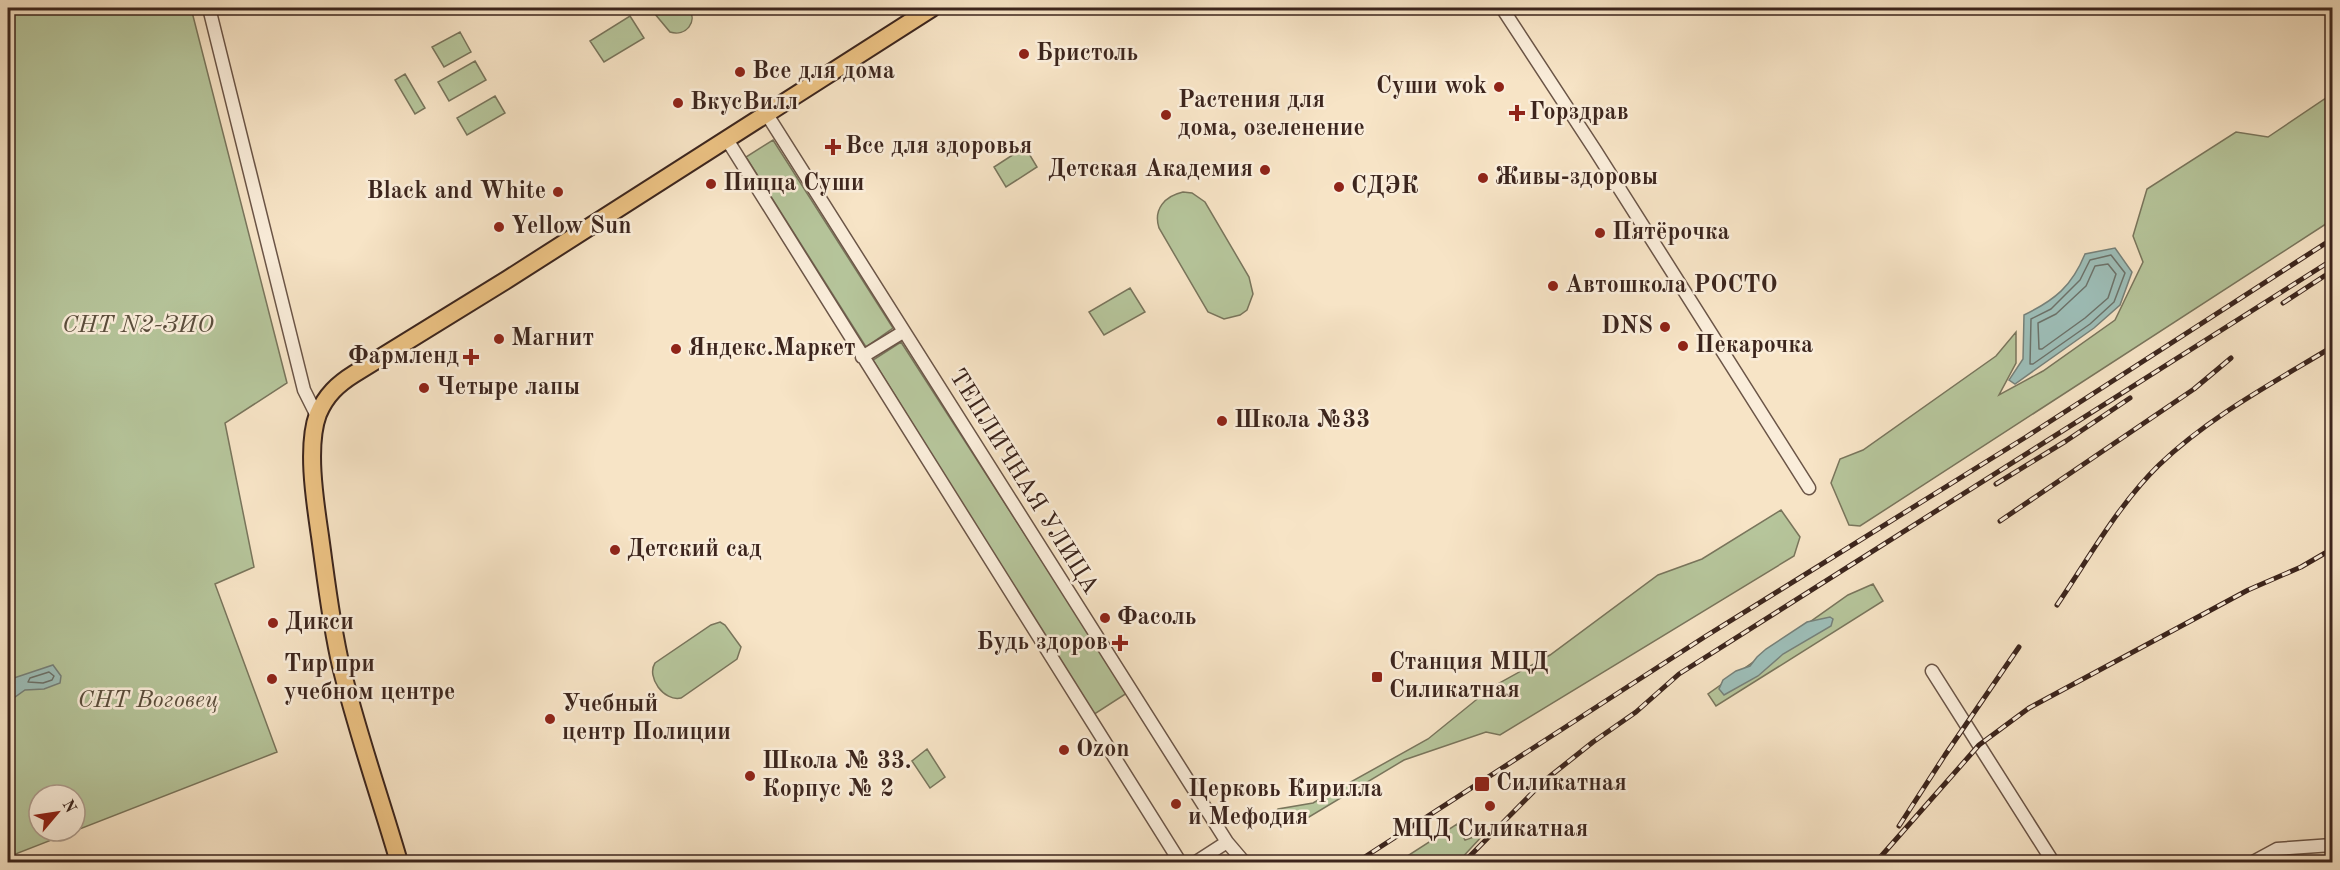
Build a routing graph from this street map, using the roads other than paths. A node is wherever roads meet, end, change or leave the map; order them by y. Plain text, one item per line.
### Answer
1 (209, 8) edge
2 (932, 8) edge
3 (1502, 8) edge
4 (766, 113) junction
5 (726, 138) junction
6 (903, 332) junction
7 (862, 357) junction
8 (317, 416) junction
9 (1809, 488) dead end
10 (1932, 671) dead end
11 (1227, 842) junction
12 (2332, 845) edge
13 (399, 862) edge
14 (1180, 862) edge
15 (1196, 862) edge
16 (1244, 862) edge
17 (2053, 862) edge
18 (2253, 862) edge

1 - 8 street
2 - 4 main road
3 - 9 street
4 - 5 main road
4 - 6 street, ТЕПЛИЧНАЯ УЛИЦА
5 - 7 street
5 - 8 main road
6 - 7 street
6 - 11 street, ТЕПЛИЧНАЯ УЛИЦА
7 - 14 street
8 - 13 main road
10 - 17 street
11 - 15 street
11 - 16 street, ТЕПЛИЧНАЯ УЛИЦА
12 - 18 street

